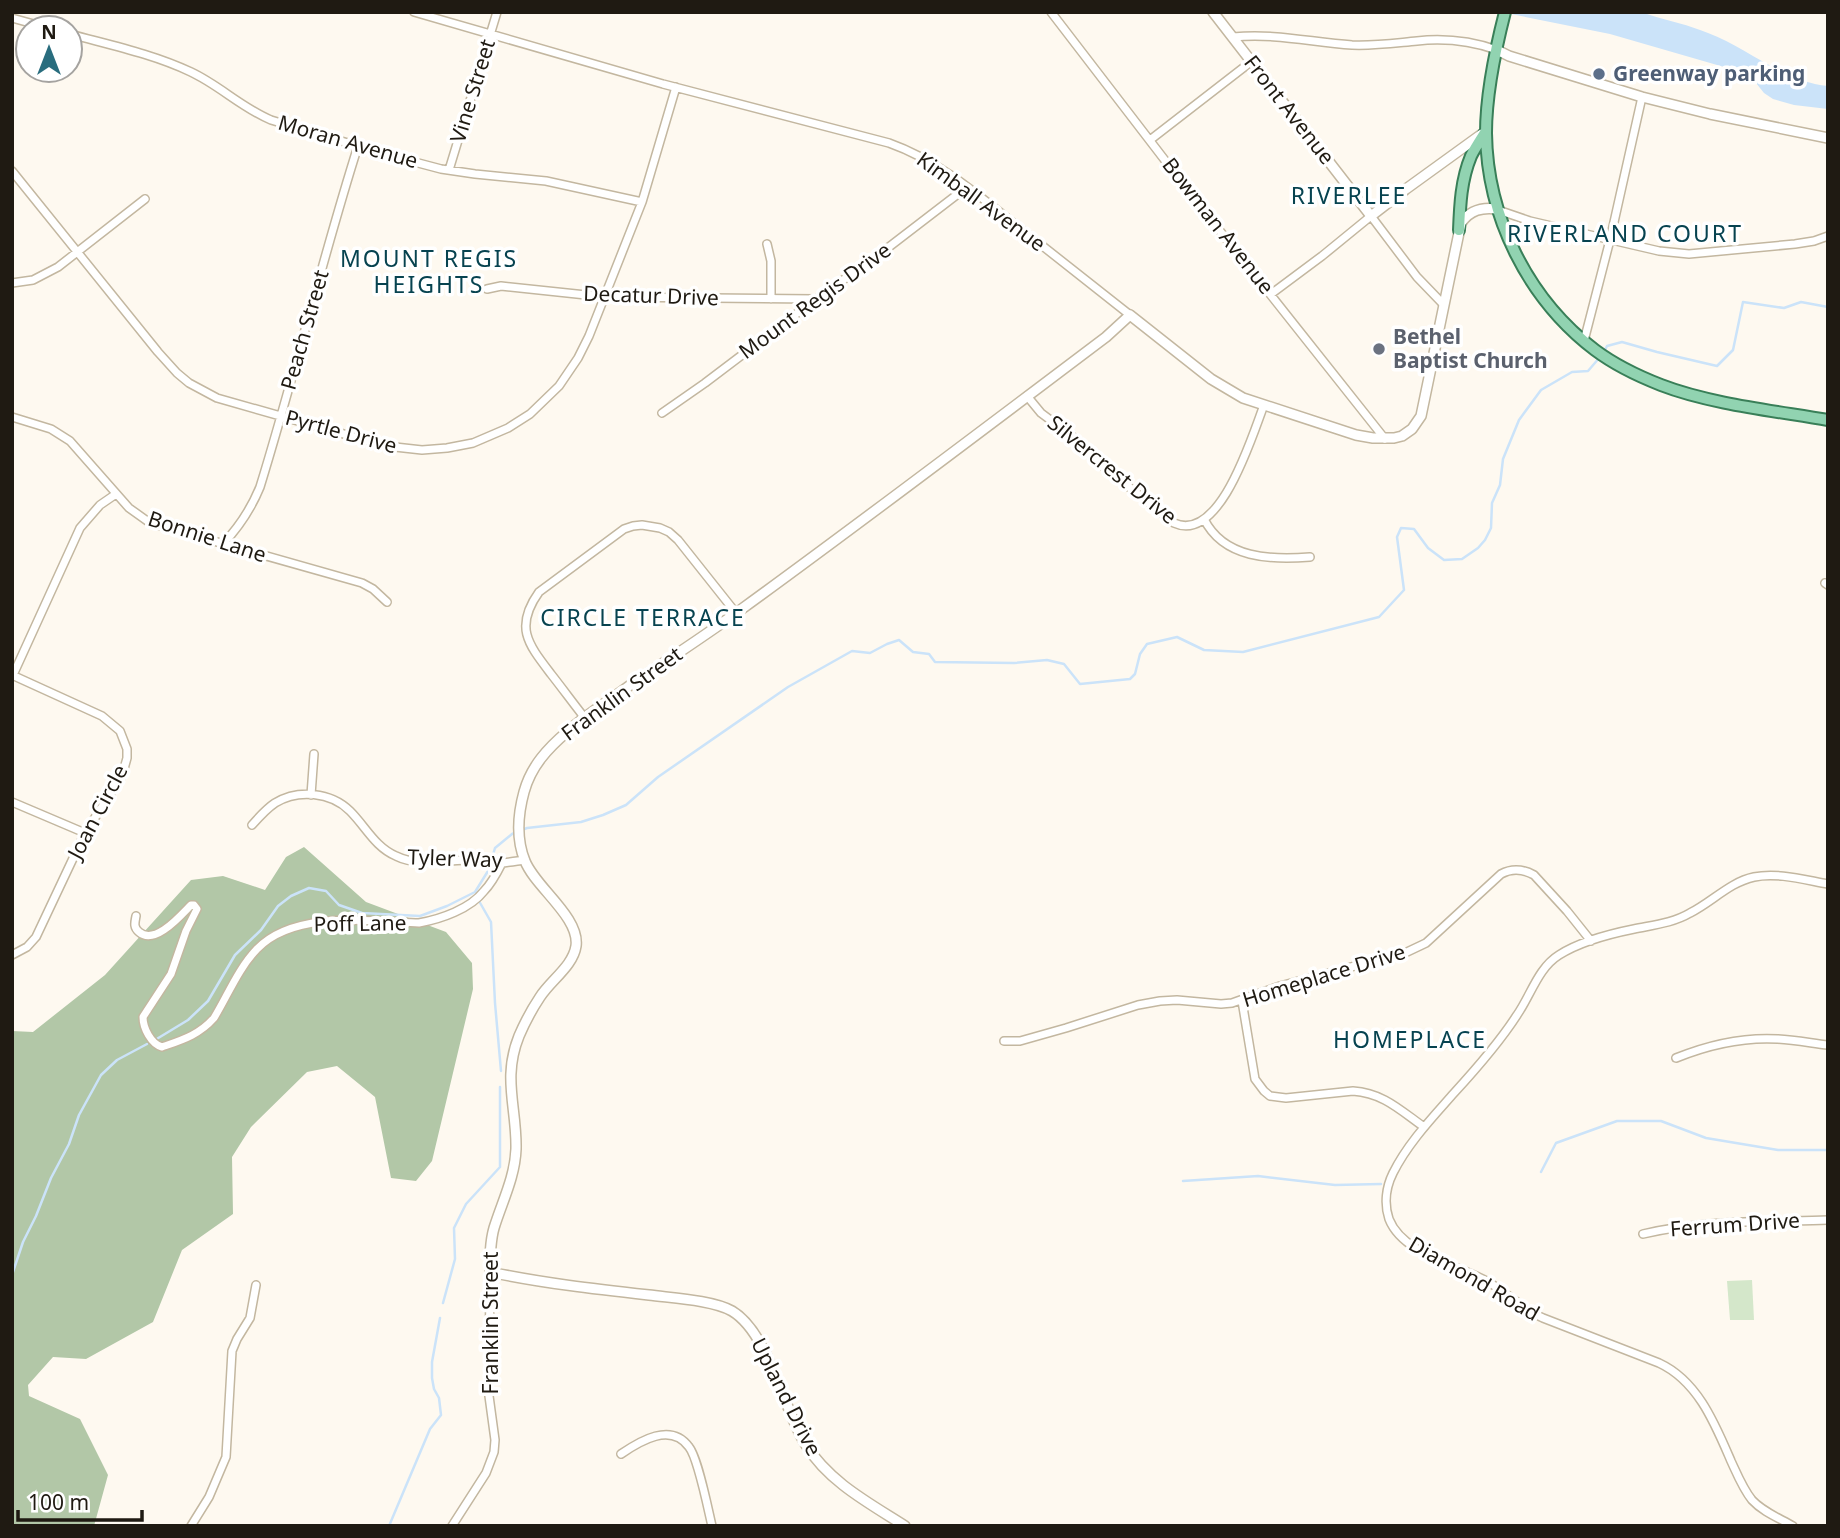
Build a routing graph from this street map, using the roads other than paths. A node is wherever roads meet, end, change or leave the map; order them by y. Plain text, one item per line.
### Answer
1 (414, 12) edge
2 (497, 12) edge
3 (1051, 12) edge
4 (1213, 12) edge
5 (1505, 12) edge
6 (490, 34) junction
7 (1233, 37) junction
8 (84, 38) edge
9 (1497, 50) junction
10 (1252, 61) junction
11 (676, 87) junction
12 (1642, 97) junction
13 (1486, 131) junction
14 (1828, 138) edge
15 (1150, 140) junction
16 (358, 146) junction
17 (449, 170) junction
18 (12, 171) edge
19 (967, 187) junction
20 (145, 199) dead end
21 (642, 202) junction
22 (1497, 209) junction
23 (1371, 216) junction
24 (1459, 230) junction
25 (1828, 236) edge
26 (1610, 240) junction
27 (767, 244) dead end
28 (77, 252) junction
29 (12, 283) edge
30 (487, 289) dead end
31 (1271, 293) junction
32 (605, 297) junction
33 (771, 299) junction
34 (816, 299) junction
35 (1444, 305) junction
36 (1130, 315) junction
37 (1584, 341) junction
38 (1027, 396) junction
39 (1264, 405) junction
40 (662, 413) dead end
41 (12, 417) edge
42 (280, 417) junction
43 (1828, 420) edge
44 (1385, 439) junction
45 (116, 494) junction
46 (1204, 519) junction
47 (223, 544) junction
48 (1310, 557) dead end
49 (387, 602) dead end
50 (736, 613) junction
51 (12, 675) edge
52 (584, 717) junction
53 (314, 754) dead end
54 (311, 795) junction
55 (12, 802) edge
56 (252, 825) dead end
57 (85, 833) junction
58 (524, 860) junction
59 (499, 862) junction
60 (1828, 884) edge
61 (136, 916) dead end
62 (1591, 941) junction
63 (12, 955) edge
64 (1242, 1001) junction
65 (1003, 1041) dead end
66 (1828, 1045) edge
67 (1676, 1058) dead end
68 (1424, 1127) junction
69 (1828, 1220) edge
70 (1643, 1234) dead end
71 (490, 1272) junction
72 (257, 1285) dead end
73 (621, 1454) dead end
74 (191, 1526) edge
75 (452, 1526) edge
76 (712, 1526) edge
77 (905, 1526) edge
78 (1793, 1526) edge

1 - 6 street, Kimball Avenue
2 - 6 street, Vine Street
3 - 15 street, Bowman Avenue
4 - 7 street, Front Avenue
5 - 9 main road
6 - 11 street, Kimball Avenue
6 - 17 street, Vine Street
7 - 9 street
7 - 10 street, Front Avenue
8 - 16 street, Moran Avenue
9 - 12 street
9 - 13 main road
10 - 15 street
10 - 23 street, Front Avenue
11 - 19 street, Kimball Avenue
11 - 21 street, Pyrtle Drive
12 - 14 street
12 - 26 street
13 - 22 main road
13 - 23 street
13 - 24 main road
15 - 31 street, Bowman Avenue
16 - 17 street, Moran Avenue
16 - 42 street, Peach Street
17 - 21 street, Moran Avenue
18 - 28 street, Pyrtle Drive
19 - 34 street, Mount Regis Drive
19 - 36 street, Kimball Avenue
20 - 28 street
21 - 32 street, Pyrtle Drive
22 - 24 street
22 - 26 street
22 - 37 main road
23 - 31 street
23 - 35 street, Front Avenue
24 - 35 street
25 - 26 street
26 - 37 street
27 - 33 street
28 - 29 street
28 - 42 street, Pyrtle Drive
30 - 32 street, Decatur Drive
31 - 44 street, Bowman Avenue
32 - 33 street, Decatur Drive
32 - 42 street, Pyrtle Drive
33 - 34 street, Decatur Drive
34 - 40 street, Mount Regis Drive
35 - 44 street
36 - 38 street, Franklin Street
36 - 39 street, Kimball Avenue
37 - 43 main road
38 - 46 street, Silvercrest Drive
38 - 50 street, Franklin Street
39 - 44 street, Kimball Avenue
39 - 46 street, Silvercrest Drive
41 - 45 street, Bonnie Lane
42 - 47 street, Peach Street
45 - 47 street, Bonnie Lane
45 - 51 street
46 - 48 street, Silvercrest Drive
47 - 49 street, Bonnie Lane
50 - 52 street, Franklin Street
50 - 52 street
51 - 57 street, Joan Circle
52 - 58 street, Franklin Street
53 - 54 street
54 - 56 street, Tyler Way
54 - 59 street, Tyler Way
55 - 57 street
57 - 63 street, Joan Circle
58 - 59 street, Tyler Way
58 - 71 street, Franklin Street
59 - 61 street, Poff Lane
60 - 62 street, Diamond Road
62 - 64 street, Homeplace Drive
62 - 68 street, Diamond Road
64 - 65 street, Homeplace Drive
64 - 68 street
66 - 67 street
68 - 78 street, Diamond Road
69 - 70 street, Ferrum Drive
71 - 75 street, Franklin Street
71 - 77 street, Upland Drive
72 - 74 street
73 - 76 street

